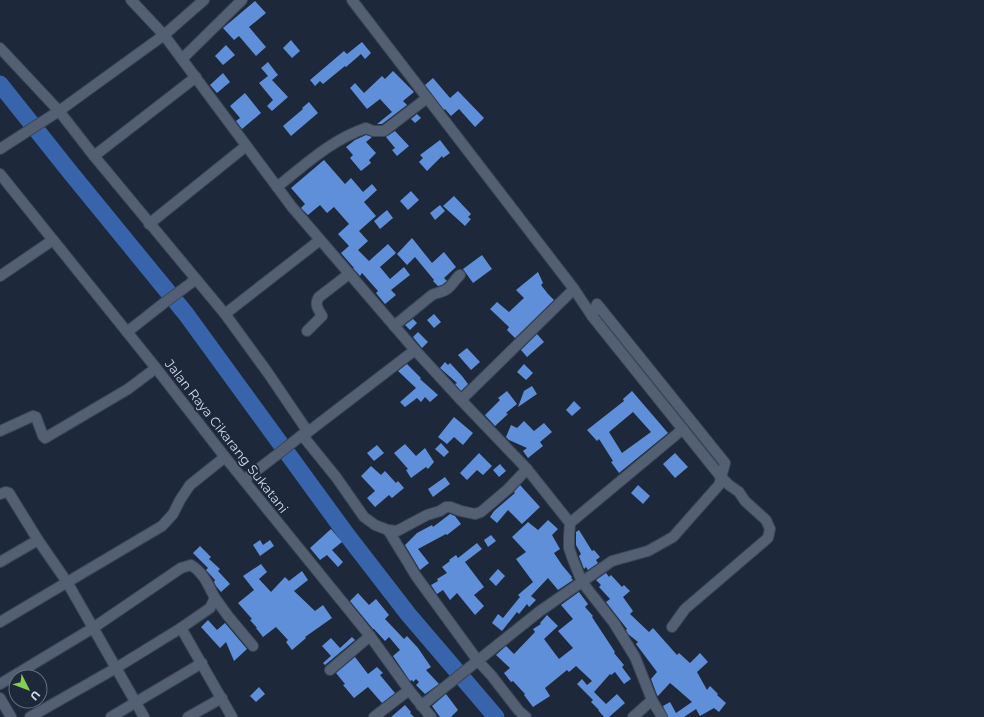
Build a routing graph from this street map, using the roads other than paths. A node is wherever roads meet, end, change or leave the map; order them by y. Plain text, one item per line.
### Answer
1 (131, 0) edge
2 (204, 0) edge
3 (242, 0) edge
4 (352, 0) edge
5 (164, 36) junction
6 (0, 48) edge
7 (182, 59) junction
8 (196, 77) junction
9 (427, 98) junction
10 (59, 111) junction
11 (246, 146) junction
12 (0, 149) edge
13 (94, 156) junction
14 (0, 174) edge
15 (277, 187) junction
16 (150, 224) junction
17 (53, 240) junction
18 (320, 240) junction
19 (349, 274) junction
20 (460, 275) dead end
21 (0, 276) edge
22 (193, 281) junction
23 (574, 289) junction
24 (225, 314) junction
25 (592, 316) junction
26 (394, 326) junction
27 (307, 331) dead end
28 (127, 332) junction
29 (415, 350) junction
30 (156, 368) junction
31 (461, 400) junction
32 (683, 429) junction
33 (0, 431) edge
34 (303, 435) junction
35 (225, 457) junction
36 (527, 469) junction
37 (721, 477) junction
38 (244, 480) junction
39 (0, 494) edge
40 (570, 523) junction
41 (388, 530) junction
42 (38, 540) junction
43 (0, 562) edge
44 (67, 582) junction
45 (582, 582) junction
46 (215, 598) junction
47 (0, 622) edge
48 (672, 627) dead end
49 (93, 628) junction
50 (181, 628) junction
51 (370, 636) junction
52 (253, 646) dead end
53 (476, 662) junction
54 (202, 663) junction
55 (116, 668) junction
56 (330, 670) dead end
57 (0, 684) edge
58 (409, 690) junction
59 (0, 698) edge
60 (222, 698) junction
61 (652, 700) junction
62 (136, 702) junction
63 (421, 706) junction
64 (11, 717) edge
65 (30, 717) edge
66 (111, 717) edge
67 (144, 717) edge
68 (188, 717) edge
69 (232, 717) edge
70 (374, 717) edge
71 (431, 717) edge
72 (526, 717) edge
73 (633, 717) edge
74 (662, 717) edge

1 - 5 street
2 - 5 street
3 - 7 street
4 - 9 street
5 - 7 street
5 - 10 street
6 - 10 street
7 - 8 street
8 - 11 street
8 - 13 street
9 - 15 street
9 - 23 street
10 - 12 street
10 - 13 street
11 - 15 street
11 - 16 street
13 - 16 street
14 - 17 street, Jalan Raya Cikarang Sukatani
15 - 18 street
16 - 22 street
17 - 21 street
17 - 28 street, Jalan Raya Cikarang Sukatani
18 - 19 street
18 - 24 street
19 - 26 street
19 - 27 street
20 - 26 street
22 - 24 street
22 - 28 street
23 - 25 street
23 - 31 street
24 - 34 street
25 - 32 street
25 - 37 street
26 - 29 street
28 - 30 street, Jalan Raya Cikarang Sukatani
29 - 31 street
29 - 34 street
30 - 33 street
30 - 35 street, Jalan Raya Cikarang Sukatani
31 - 36 street
32 - 37 street
32 - 40 street
34 - 38 street
34 - 41 street
35 - 38 street, Jalan Raya Cikarang Sukatani
35 - 44 street
36 - 40 street
36 - 41 street
37 - 45 street
37 - 48 street
38 - 51 street, Jalan Raya Cikarang Sukatani
39 - 42 street
40 - 45 street
41 - 53 street
42 - 43 street
42 - 44 street
44 - 47 street
44 - 49 street
45 - 53 street
45 - 61 street
46 - 49 street
46 - 50 street
46 - 52 street
49 - 55 street
49 - 57 street
50 - 54 street
50 - 55 street
51 - 56 street
51 - 58 street, Jalan Raya Cikarang Sukatani
53 - 63 street
53 - 72 street
54 - 60 street
54 - 62 street
55 - 62 street
55 - 65 street
58 - 63 street, Jalan Raya Cikarang Sukatani
58 - 70 street
59 - 64 street
60 - 68 street
60 - 69 street
61 - 73 street
61 - 74 street
62 - 66 street
62 - 67 street
63 - 71 street, Jalan Raya Cikarang Sukatani

